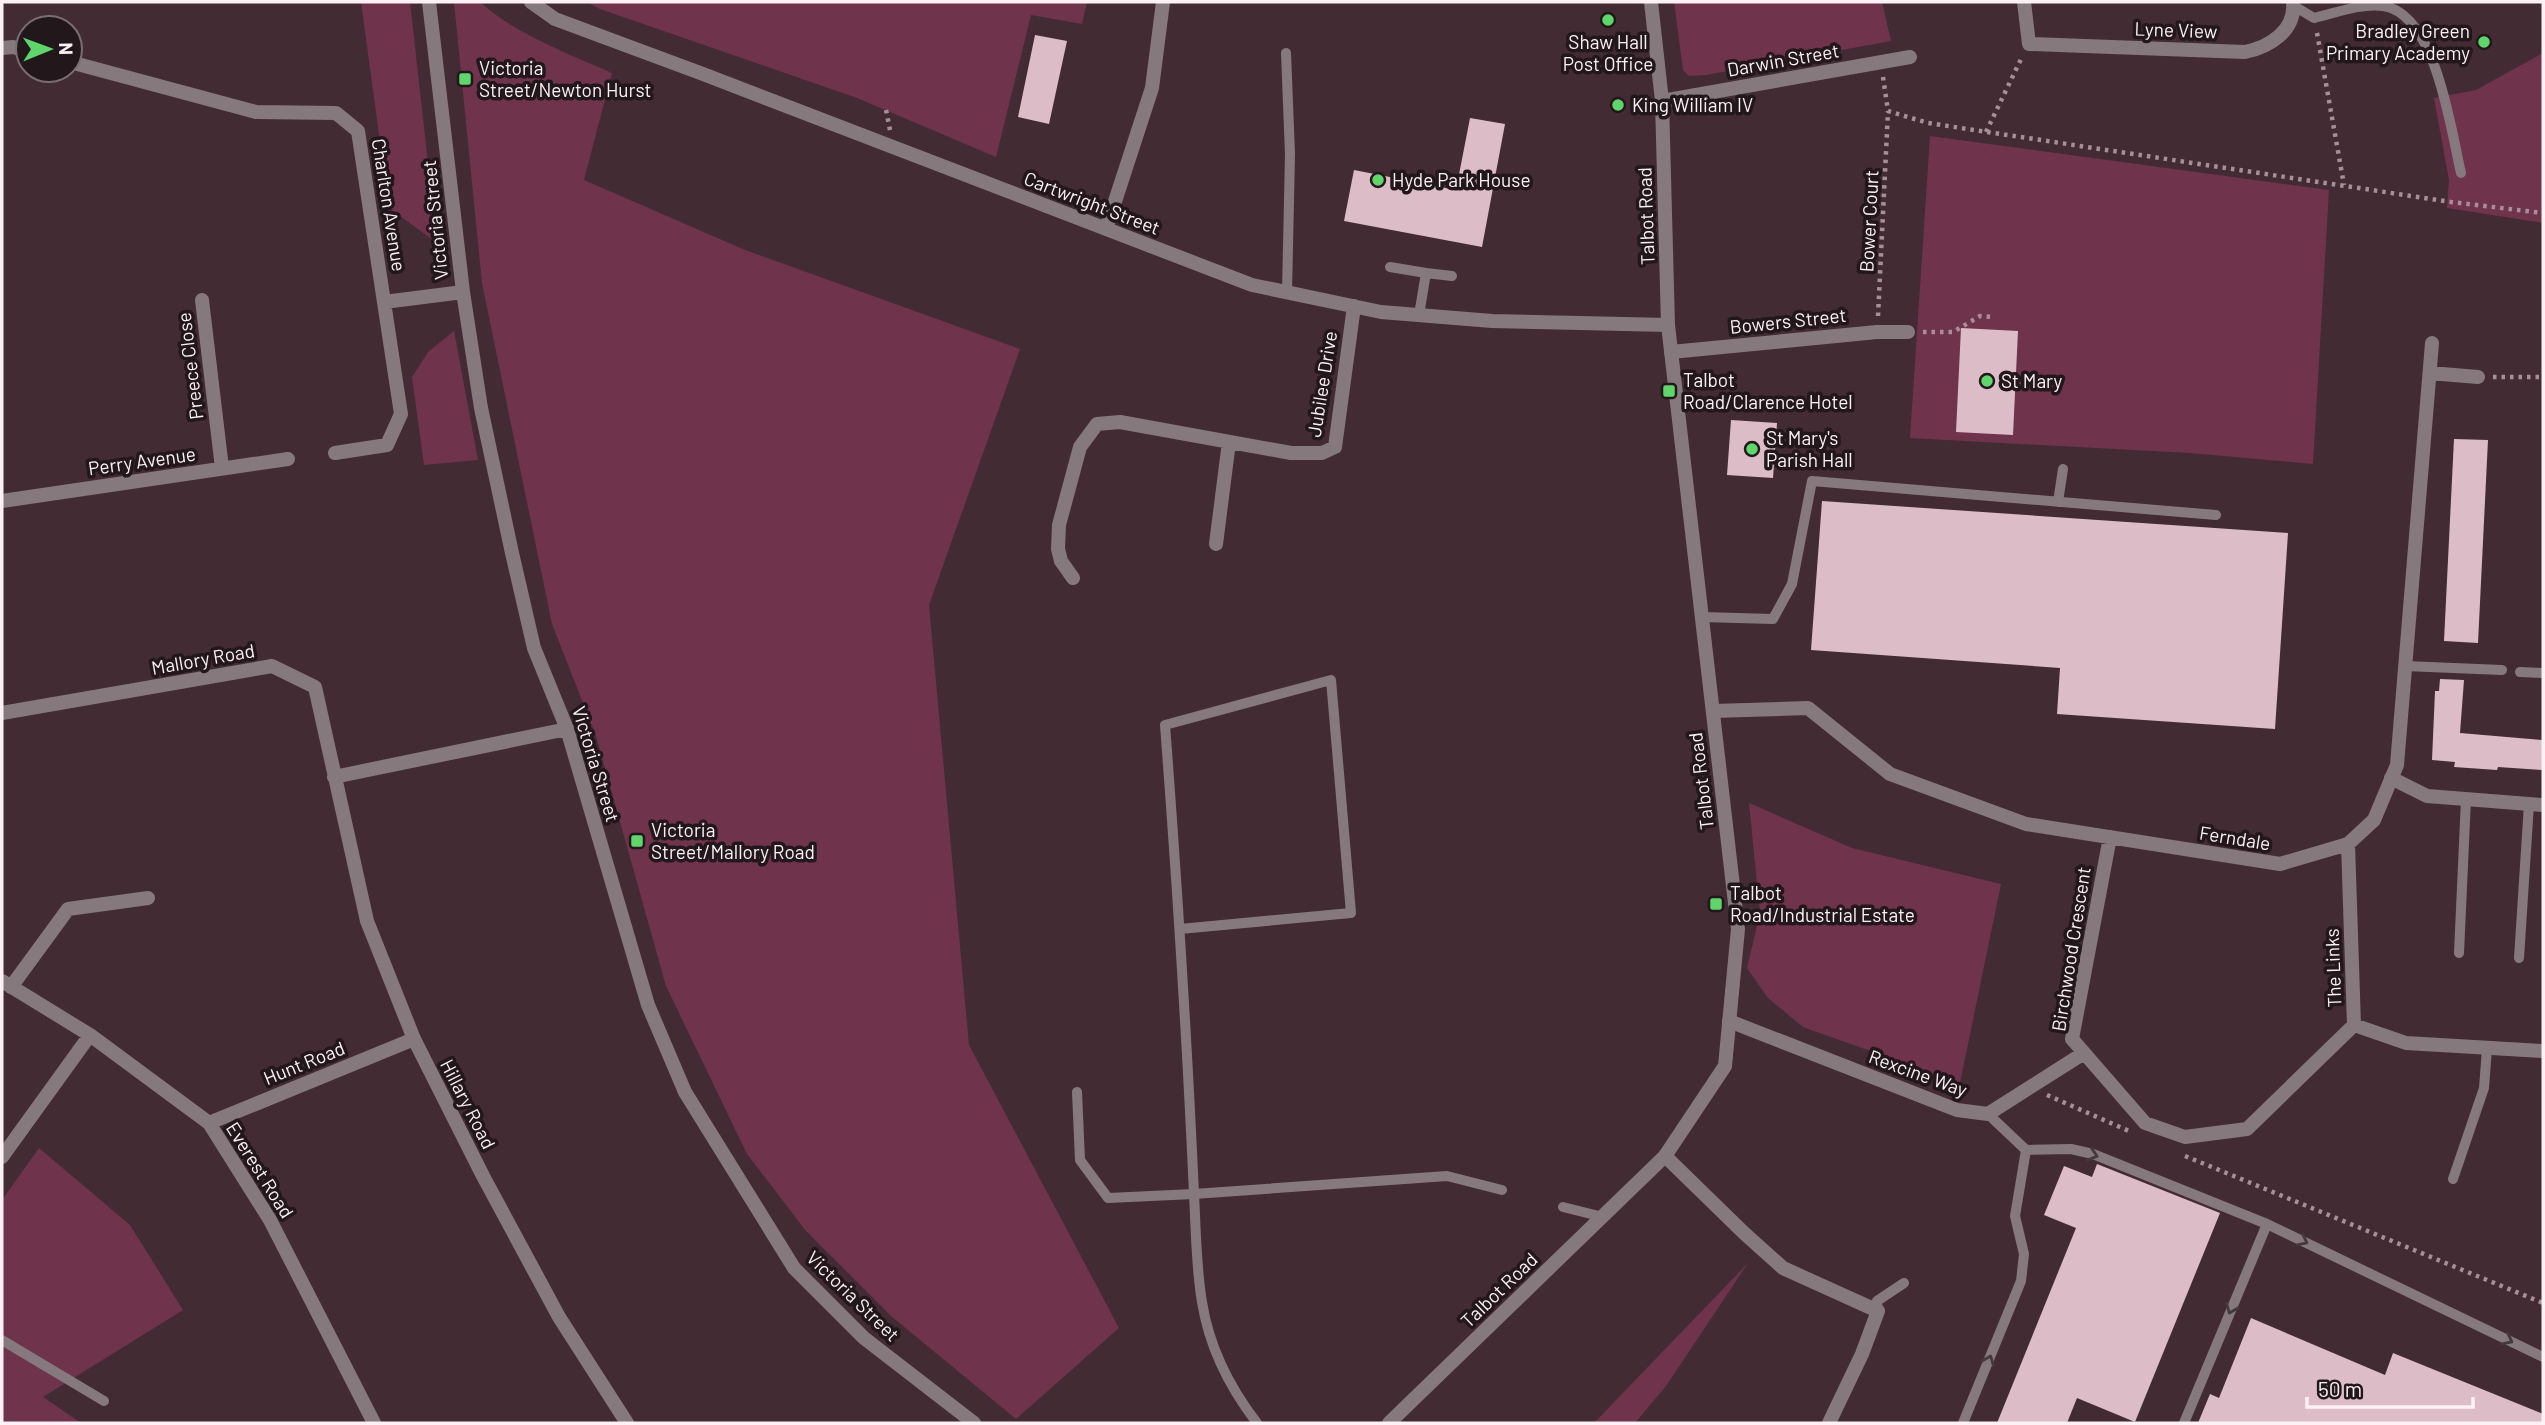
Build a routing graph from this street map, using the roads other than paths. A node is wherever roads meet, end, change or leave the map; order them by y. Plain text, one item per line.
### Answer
1 (429, 2) edge
2 (531, 2) edge
3 (1163, 2) edge
4 (1651, 2) edge
5 (2024, 2) edge
6 (2294, 4) edge
7 (1286, 53) dead end
8 (1910, 57) dead end
9 (84, 66) edge
10 (1662, 101) junction
11 (2461, 173) dead end
12 (1106, 229) junction
13 (1390, 267) dead end
14 (1426, 273) junction
15 (1452, 276) dead end
16 (463, 292) junction
17 (1287, 292) junction
18 (202, 300) dead end
19 (384, 302) junction
20 (1354, 306) junction
21 (1419, 315) junction
22 (1668, 325) junction
23 (1908, 332) road end
24 (2432, 344) dead end
25 (1671, 352) junction
26 (2430, 373) junction
27 (2478, 377) road end
28 (1228, 442) junction
29 (335, 453) dead end
30 (288, 459) dead end
31 (222, 468) junction
32 (2063, 469) dead end
33 (2, 501) edge
34 (2058, 502) junction
35 (2216, 515) dead end
36 (1216, 544) dead end
37 (1073, 578) dead end
38 (1702, 617) junction
39 (2405, 666) junction
40 (2502, 670) dead end
41 (2520, 672) dead end
42 (2543, 673) edge
43 (1713, 710) junction
44 (2, 713) edge
45 (567, 729) junction
46 (334, 777) junction
47 (2391, 778) junction
48 (2466, 799) junction
49 (2536, 805) edge
50 (2110, 837) junction
51 (2348, 844) junction
52 (148, 898) dead end
53 (1180, 929) junction
54 (2459, 953) dead end
55 (2519, 958) dead end
56 (6, 984) edge
57 (1729, 1021) junction
58 (2354, 1025) junction
59 (90, 1035) junction
60 (414, 1039) junction
61 (2487, 1048) junction
62 (2543, 1051) edge
63 (2084, 1053) junction
64 (1076, 1092) dead end
65 (1988, 1114) junction
66 (209, 1124) junction
67 (2026, 1150) junction
68 (1665, 1156) junction
69 (2, 1157) edge
70 (2453, 1179) dead end
71 (1502, 1190) dead end
72 (1194, 1194) junction
73 (1563, 1207) dead end
74 (1603, 1217) junction
75 (2267, 1224) junction
76 (1905, 1283) dead end
77 (1878, 1311) junction
78 (2, 1340) edge
79 (2543, 1357) edge
80 (104, 1401) dead end
81 (374, 1423) edge
82 (627, 1423) edge
83 (974, 1423) edge
84 (1257, 1423) edge
85 (1389, 1423) edge
86 (1829, 1423) edge
87 (1963, 1423) edge
88 (2184, 1423) edge

1 - 16 street, Victoria Street
2 - 12 street, Cartwright Street
3 - 12 street
4 - 10 street, Talbot Road
5 - 6 street, Lyne View
6 - 11 lane
7 - 17 lane
8 - 10 street, Darwin Street
9 - 19 street, Charlton Avenue
10 - 22 street, Talbot Road
12 - 17 street, Cartwright Street
13 - 14 lane
14 - 15 lane
14 - 21 lane
16 - 19 street
16 - 45 street, Victoria Street
17 - 20 street, Cartwright Street
18 - 31 street, Preece Close
19 - 29 street, Charlton Avenue
20 - 21 street, Cartwright Street
20 - 28 street, Jubilee Drive
21 - 22 street, Cartwright Street
22 - 25 street, Talbot Road
23 - 25 street, Bowers Street
24 - 26 street, Ferndale
25 - 38 street, Talbot Road
26 - 27 street
26 - 39 street, Ferndale
28 - 36 street
28 - 37 street, Jubilee Drive
30 - 31 street, Perry Avenue
31 - 33 street, Perry Avenue
32 - 34 lane
34 - 35 lane
34 - 38 lane
38 - 43 street, Talbot Road
39 - 40 lane
39 - 47 street, Ferndale
41 - 42 lane
43 - 50 street, Ferndale
43 - 57 street, Talbot Road
44 - 46 street, Mallory Road
45 - 46 street
45 - 83 street, Victoria Street
46 - 60 street, Hillary Road
47 - 48 street
47 - 51 street, Ferndale
48 - 49 street
48 - 54 lane
49 - 55 lane
50 - 51 street, Ferndale
50 - 63 street, Birchwood Crescent
51 - 58 street, The Links
52 - 56 street
53 - 53 lane
53 - 72 lane
56 - 59 street, Everest Road
57 - 65 street, Rexcine Way
57 - 68 street, Talbot Road
58 - 61 street, The Links
58 - 63 street, Birchwood Crescent
59 - 66 street, Everest Road
59 - 69 street
60 - 66 street, Hunt Road
60 - 82 street, Hillary Road
61 - 62 street, The Links
61 - 70 lane
63 - 65 street, Rexcine Way
64 - 72 lane
65 - 67 lane
66 - 81 street, Everest Road
67 -> 75 lane
87 -> 67 lane
68 - 74 street, Talbot Road
68 - 77 street
71 - 72 lane
72 - 84 lane
73 - 74 lane
74 - 85 street, Talbot Road
75 -> 79 lane
75 -> 88 lane
76 - 77 lane
77 - 86 street
78 - 80 lane

